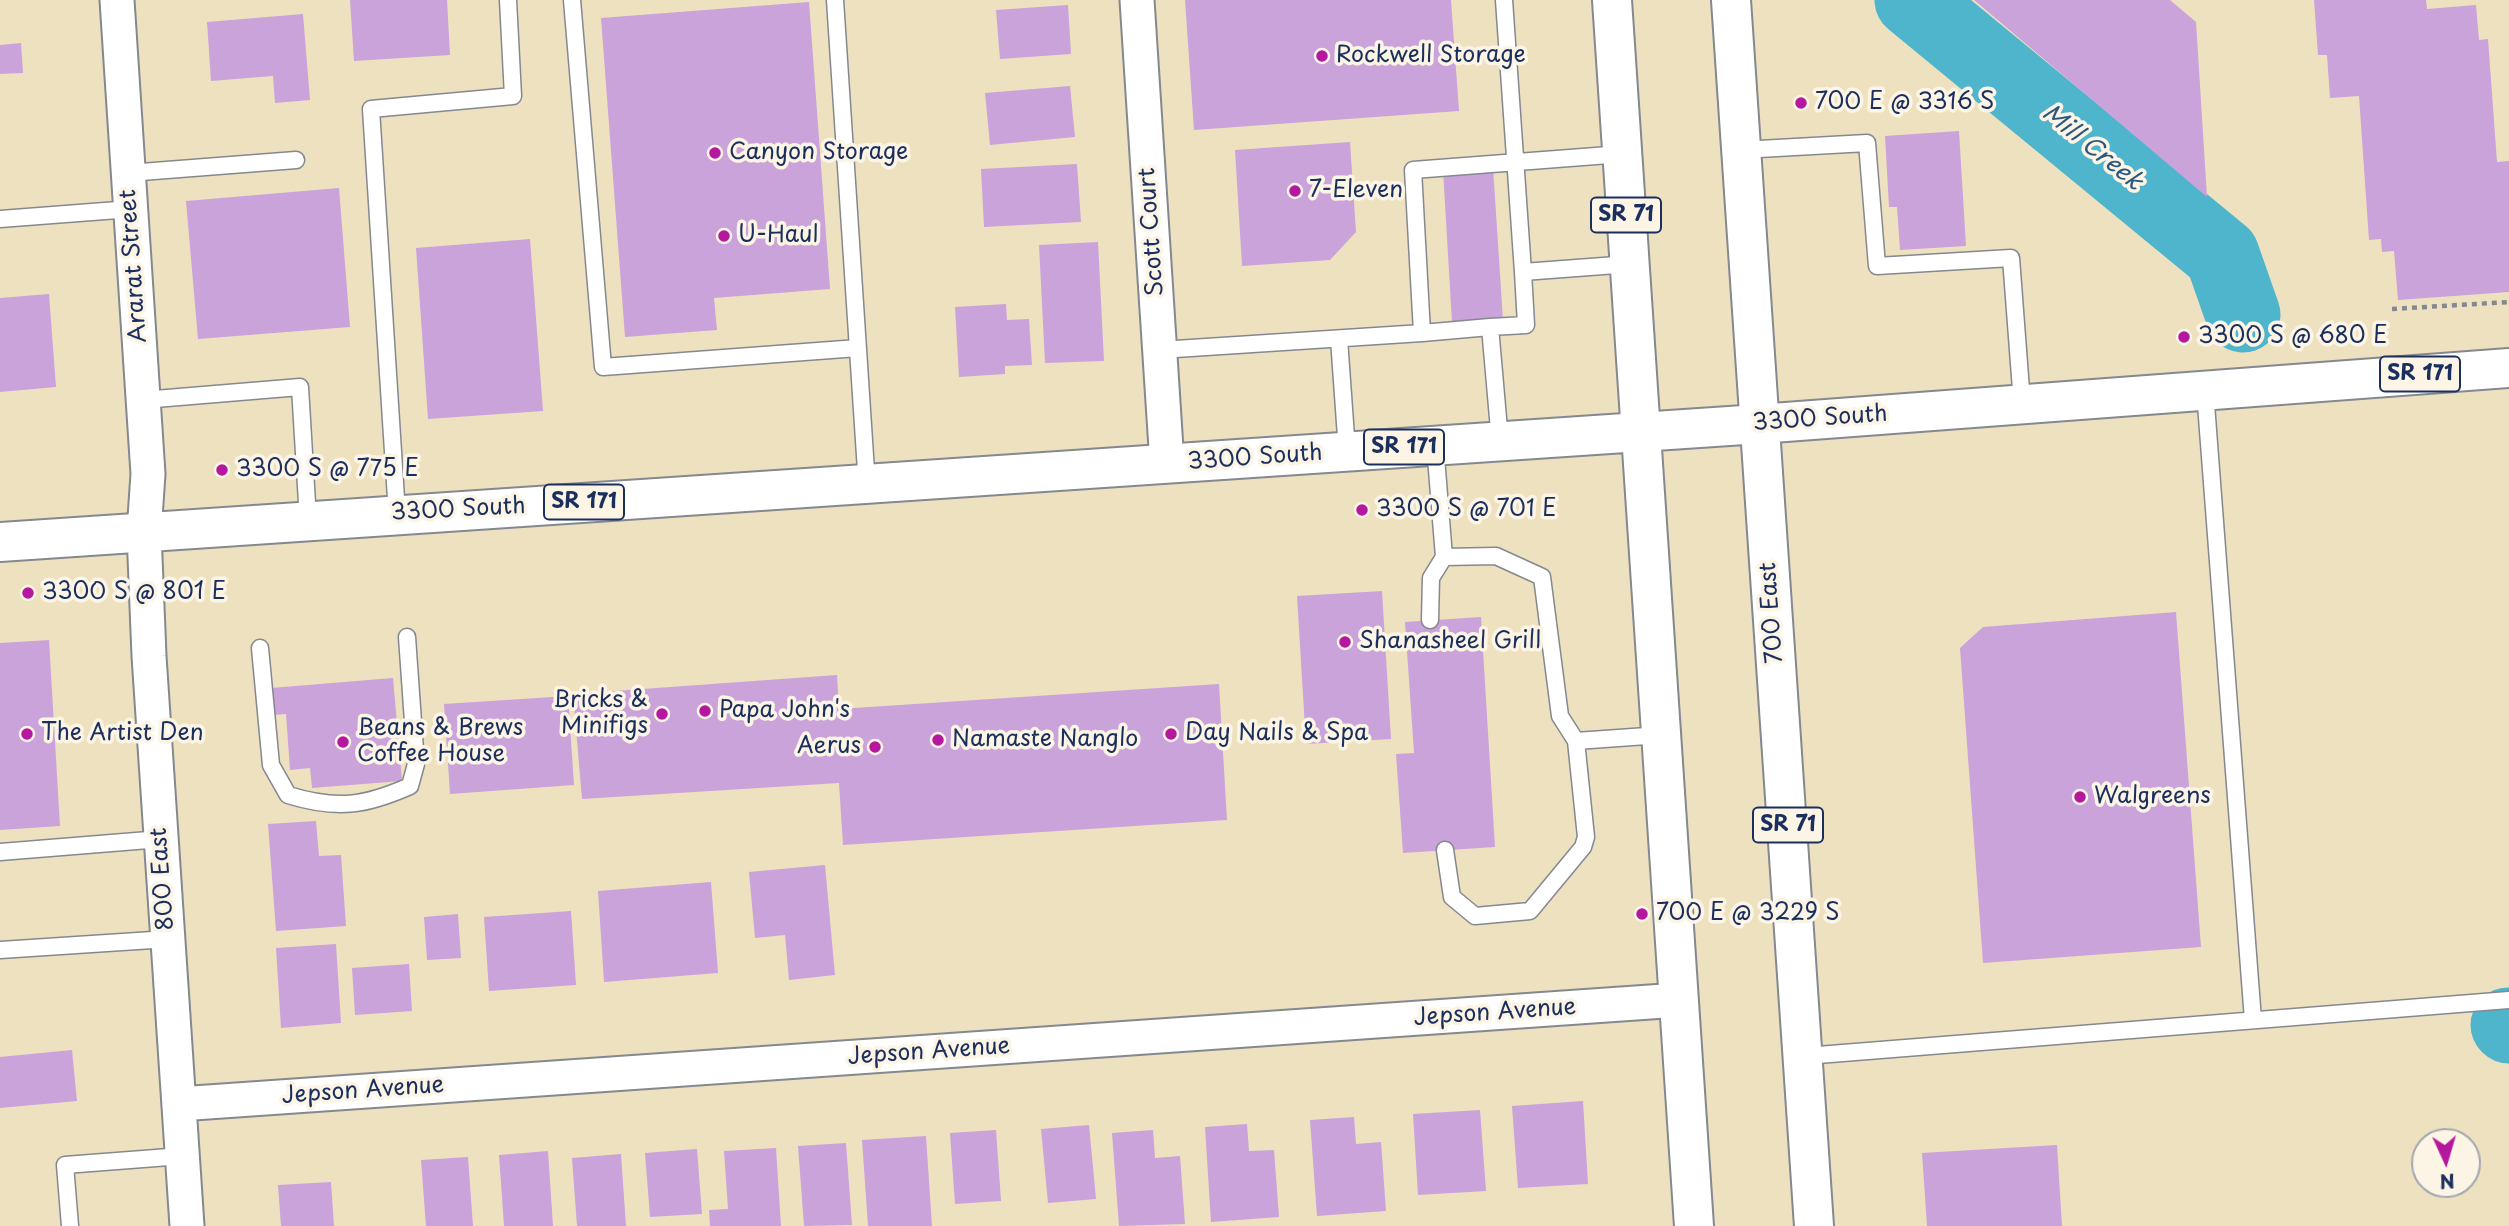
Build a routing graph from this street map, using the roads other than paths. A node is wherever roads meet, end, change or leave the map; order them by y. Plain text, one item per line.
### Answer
1 (117, 0) edge
2 (508, 0) edge
3 (572, 0) edge
4 (835, 0) edge
5 (1137, 0) edge
6 (1504, 0) edge
7 (1612, 0) edge
8 (1731, 0) edge
9 (1741, 150) junction
10 (1622, 154) junction
11 (296, 160) dead end
12 (1514, 163) junction
13 (128, 173) junction
14 (131, 209) junction
15 (0, 219) edge
16 (1630, 264) junction
17 (1523, 272) junction
18 (1490, 327) junction
19 (1422, 333) junction
20 (1339, 339) junction
21 (858, 348) junction
22 (1160, 350) junction
23 (2509, 368) edge
24 (2204, 389) junction
25 (143, 400) junction
26 (2022, 403) junction
27 (1759, 424) junction
28 (1641, 431) junction
29 (1500, 441) junction
30 (1435, 445) junction
31 (1347, 451) junction
32 (1167, 464) junction
33 (867, 486) junction
34 (397, 514) junction
35 (308, 520) junction
36 (144, 532) junction
37 (0, 542) edge
38 (1444, 557) junction
39 (1430, 620) dead end
40 (407, 637) dead end
41 (260, 648) dead end
42 (1661, 736) junction
43 (1576, 741) junction
44 (161, 839) junction
45 (1445, 850) dead end
46 (0, 852) edge
47 (168, 939) junction
48 (0, 950) edge
49 (1679, 1000) junction
50 (2509, 1000) edge
51 (2253, 1020) junction
52 (1805, 1056) junction
53 (179, 1104) junction
54 (182, 1156) junction
55 (70, 1226) edge
56 (187, 1226) edge
57 (1694, 1226) edge
58 (1814, 1226) edge

1 - 13 street, Ararat Street
2 - 34 lane
3 - 21 lane
4 - 21 lane
5 - 22 street, Scott Court
6 - 12 lane
7 - 10 main road, SR 71
8 - 9 main road, 700 East / SR 71
9 - 26 lane
9 - 27 main road, 700 East / SR 71
10 - 12 lane
10 - 16 main road, SR 71
11 - 13 lane
12 - 17 lane
12 - 19 lane
13 - 14 street, Ararat Street
14 - 15 lane
14 - 25 street, Ararat Street
16 - 17 lane
16 - 28 main road, SR 71
17 - 18 lane
18 - 19 lane
18 - 29 lane
19 - 20 lane
20 - 22 lane
20 - 31 lane
21 - 33 lane
22 - 32 street, Scott Court
23 - 24 main road, 3300 South / SR 171
24 - 26 main road, 3300 South / SR 171
24 - 51 lane
25 - 35 lane
25 - 36 street, Ararat Street
26 - 27 main road, 3300 South / SR 171
27 - 28 main road, 3300 South / SR 171
27 - 52 main road, 700 East / SR 71
28 - 29 main road, 3300 South / SR 171
28 - 42 main road, SR 71
29 - 30 main road, 3300 South / SR 171
30 - 31 main road, 3300 South / SR 171
30 - 38 lane
31 - 32 main road, 3300 South / SR 171
32 - 33 main road, 3300 South / SR 171
33 - 34 main road, 3300 South / SR 171
34 - 35 main road, 3300 South / SR 171
35 - 36 main road, 3300 South / SR 171
36 - 37 main road, 3300 South / SR 171
36 - 44 street, 800 East
38 - 39 lane
38 - 43 lane
40 - 41 lane
42 - 43 lane
42 - 49 main road, SR 71
43 - 45 lane
44 - 46 lane
44 - 47 street, 800 East
47 - 48 lane
47 - 53 street, 800 East
49 - 53 street, Jepson Avenue
49 - 57 main road, SR 71
50 - 51 lane
51 - 52 lane
52 - 58 main road, 700 East / SR 71
53 - 54 street, 800 East
54 - 55 lane
54 - 56 street, 800 East

